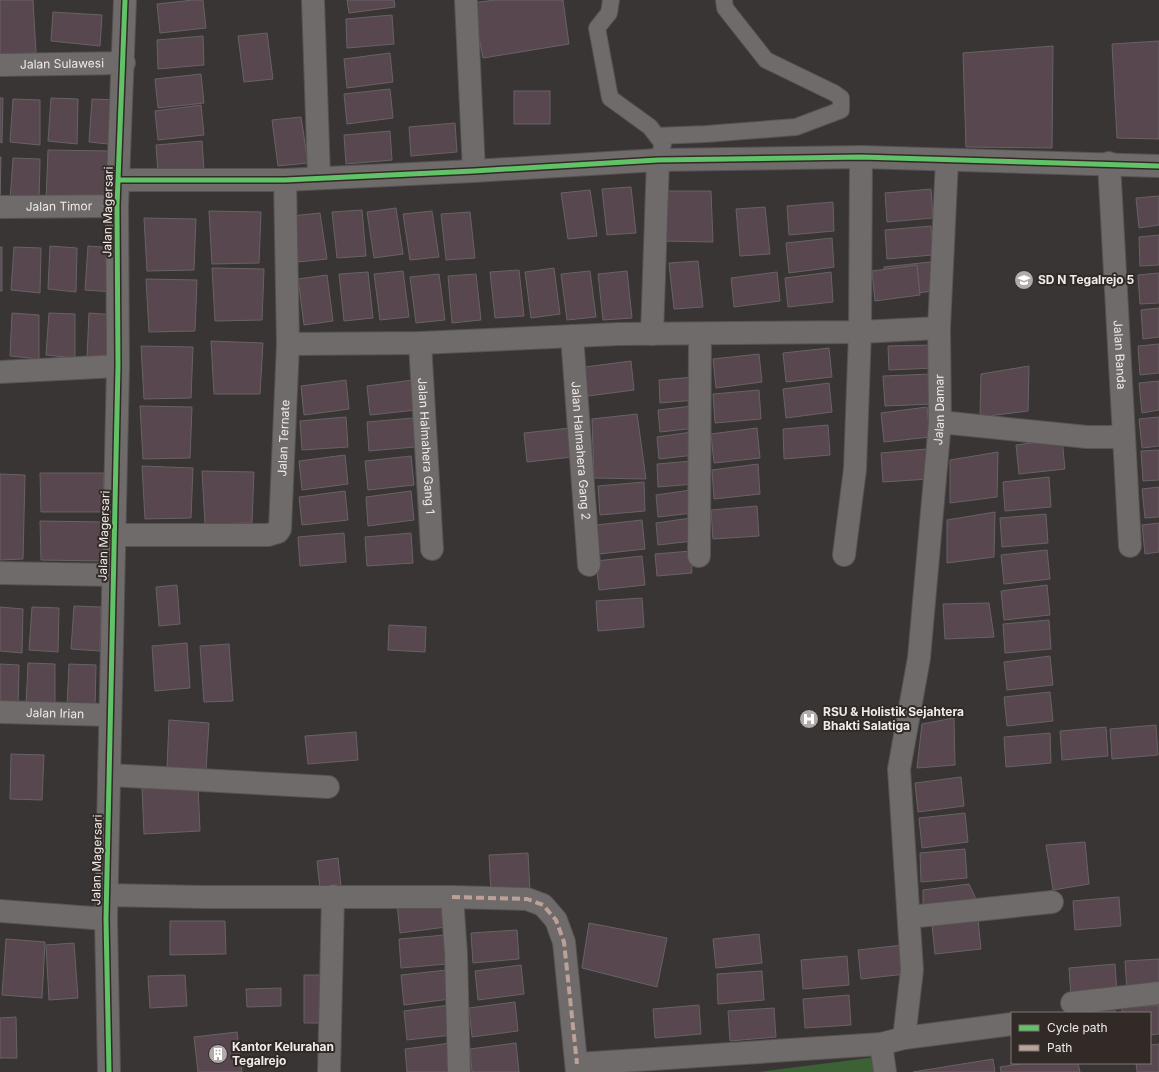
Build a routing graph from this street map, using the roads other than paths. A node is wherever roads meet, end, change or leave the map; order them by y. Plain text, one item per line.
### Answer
1 (125, 0) edge
2 (313, 0) edge
3 (466, 0) edge
4 (611, 0) edge
5 (724, 0) edge
6 (124, 63) junction
7 (0, 65) edge
8 (657, 136) junction
9 (861, 157) junction
10 (658, 160) junction
11 (947, 160) junction
12 (1109, 163) junction
13 (1159, 166) edge
14 (474, 171) junction
15 (319, 177) junction
16 (119, 180) junction
17 (285, 180) junction
18 (117, 206) junction
19 (0, 207) edge
20 (939, 328) junction
21 (860, 332) junction
22 (652, 334) junction
23 (700, 334) junction
24 (572, 336) junction
25 (420, 343) junction
26 (288, 344) junction
27 (118, 366) junction
28 (0, 372) edge
29 (940, 422) junction
30 (1124, 438) junction
31 (115, 535) junction
32 (1130, 546) dead end
33 (432, 549) dead end
34 (844, 555) dead end
35 (699, 556) dead end
36 (589, 565) dead end
37 (0, 574) edge
38 (113, 575) junction
39 (0, 712) edge
40 (110, 715) junction
41 (109, 775) junction
42 (328, 786) dead end
43 (106, 895) junction
44 (333, 896) junction
45 (452, 897) junction
46 (1052, 902) dead end
47 (0, 911) edge
48 (909, 917) junction
49 (106, 919) junction
50 (1159, 993) edge
51 (1072, 1003) dead end
52 (1011, 1024) edge
53 (904, 1038) junction
54 (881, 1044) junction
55 (577, 1068) edge
56 (109, 1072) edge
57 (329, 1072) edge
58 (459, 1072) edge
59 (885, 1072) edge

1 - 6 street, Jalan Magersari
2 - 15 street
3 - 14 street
4 - 8 lane
5 - 8 lane
6 - 7 street, Jalan Sulawesi
6 - 16 street, Jalan Magersari
8 - 10 lane
9 - 10 street
9 - 11 street
9 - 21 street
10 - 14 street
10 - 22 street
11 - 12 street
11 - 20 street, Jalan Damar
12 - 13 street
12 - 30 street, Jalan Banda
14 - 15 street
15 - 17 street
16 - 17 street
16 - 18 street, Jalan Magersari
17 - 26 street, Jalan Ternate
18 - 19 street, Jalan Timor
18 - 27 street, Jalan Magersari
20 - 21 street
20 - 29 street, Jalan Damar
21 - 23 street
21 - 34 street
22 - 23 street
22 - 24 street
23 - 35 street
24 - 25 street
24 - 36 street, Jalan Halmahera Gang 2
25 - 26 street
25 - 33 street, Jalan Halmahera Gang 1
26 - 31 street, Jalan Ternate
27 - 28 street
27 - 31 street, Jalan Magersari
29 - 30 street
29 - 48 street, Jalan Damar
30 - 32 street, Jalan Banda
31 - 38 street, Jalan Magersari
37 - 38 street
38 - 40 street, Jalan Magersari
39 - 40 street, Jalan Irian
40 - 41 street, Jalan Magersari
41 - 42 street
41 - 43 street, Jalan Magersari
43 - 44 street
43 - 49 street, Jalan Magersari
44 - 45 street
44 - 57 street
45 - 55 street
45 - 58 street
46 - 48 street
47 - 49 street
48 - 53 street, Jalan Damar
49 - 56 street, Jalan Magersari
50 - 51 street
52 - 53 street
53 - 54 street
54 - 55 street
54 - 59 street

